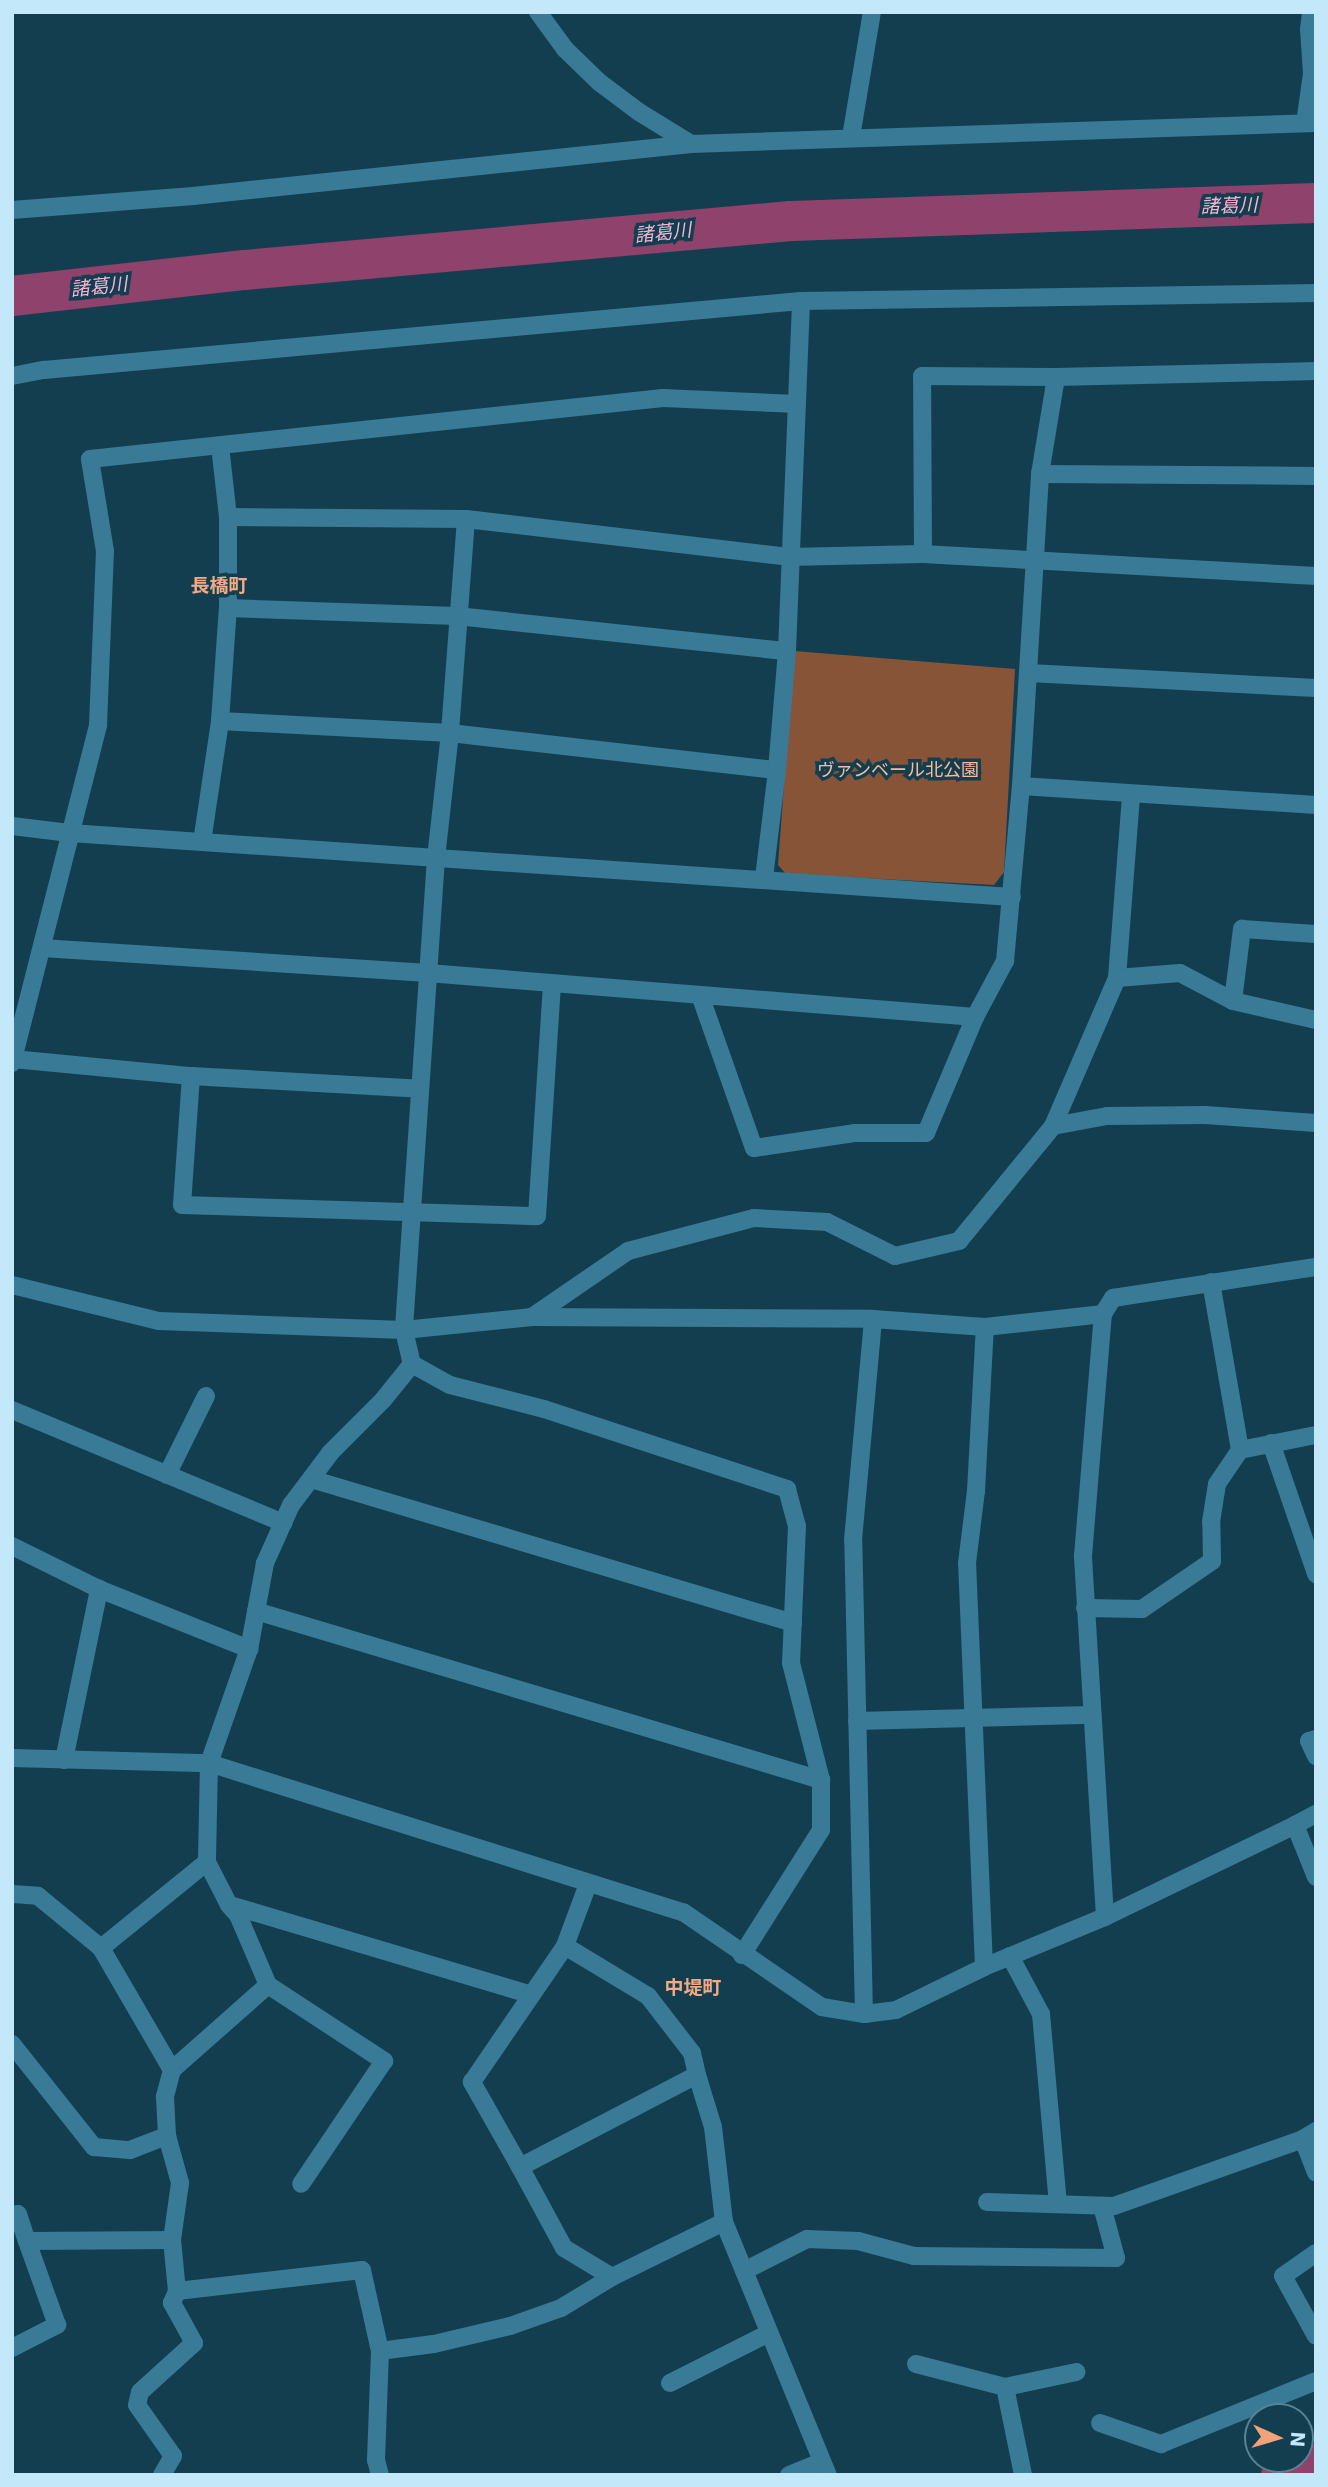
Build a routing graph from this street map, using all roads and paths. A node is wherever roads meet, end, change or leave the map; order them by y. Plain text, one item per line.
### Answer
1 (538, 12) edge
2 (872, 12) edge
3 (1311, 12) edge
4 (1311, 123) edge
5 (851, 137) junction
6 (691, 144) junction
7 (12, 210) edge
8 (1316, 293) edge
9 (801, 301) junction
10 (1316, 371) edge
11 (12, 376) edge
12 (1056, 377) junction
13 (797, 404) junction
14 (220, 446) junction
15 (1041, 474) junction
16 (1316, 476) edge
17 (228, 517) junction
18 (466, 519) junction
19 (923, 554) junction
20 (789, 557) junction
21 (1036, 562) junction
22 (1316, 576) edge
23 (228, 608) junction
24 (457, 617) junction
25 (787, 651) junction
26 (1029, 673) junction
27 (1316, 688) edge
28 (219, 721) junction
29 (450, 733) junction
30 (778, 770) junction
31 (1021, 786) junction
32 (1131, 795) junction
33 (1316, 805) edge
34 (12, 826) edge
35 (69, 833) junction
36 (202, 842) junction
37 (436, 858) junction
38 (764, 878) junction
39 (1012, 897) junction
40 (1316, 934) edge
41 (42, 948) junction
42 (428, 974) junction
43 (1118, 978) junction
44 (552, 983) junction
45 (700, 995) junction
46 (1233, 1001) junction
47 (975, 1017) junction
48 (1316, 1020) edge
49 (13, 1061) edge
50 (191, 1076) junction
51 (420, 1089) junction
52 (1316, 1123) edge
53 (1053, 1125) junction
54 (412, 1212) junction
55 (1316, 1267) edge
56 (1211, 1282) junction
57 (12, 1284) edge
58 (1103, 1314) junction
59 (532, 1317) junction
60 (873, 1319) junction
61 (985, 1326) junction
62 (404, 1330) junction
63 (412, 1364) junction
64 (206, 1396) dead end
65 (12, 1410) edge
66 (1316, 1435) edge
67 (1271, 1443) junction
68 (1240, 1450) junction
69 (167, 1475) junction
70 (311, 1479) junction
71 (283, 1523) junction
72 (12, 1546) edge
73 (1316, 1574) edge
74 (99, 1589) junction
75 (1085, 1608) junction
76 (256, 1611) junction
77 (793, 1623) junction
78 (250, 1649) junction
79 (1091, 1715) junction
80 (974, 1717) junction
81 (857, 1721) junction
82 (1316, 1739) edge
83 (1316, 1756) edge
84 (12, 1758) edge
85 (64, 1760) junction
86 (209, 1763) junction
87 (821, 1780) junction
88 (1316, 1814) edge
89 (1295, 1825) junction
90 (207, 1862) junction
91 (1316, 1877) edge
92 (588, 1884) junction
93 (12, 1894) edge
94 (229, 1905) junction
95 (1105, 1917) junction
96 (565, 1945) junction
97 (101, 1948) junction
98 (742, 1955) junction
99 (1010, 1956) junction
100 (984, 1967) junction
101 (268, 1985) junction
102 (531, 1995) junction
103 (864, 2014) junction
104 (12, 2044) edge
105 (172, 2070) junction
106 (697, 2075) junction
107 (1310, 2135) edge
108 (167, 2136) junction
109 (520, 2167) junction
110 (1316, 2173) edge
111 (300, 2184) dead end
112 (987, 2202) dead end
113 (1058, 2203) junction
114 (1102, 2206) junction
115 (12, 2216) edge
116 (724, 2222) junction
117 (172, 2240) junction
118 (27, 2241) junction
119 (1316, 2253) edge
120 (744, 2271) junction
121 (612, 2277) junction
122 (177, 2291) junction
123 (769, 2333) junction
124 (1316, 2336) edge
125 (12, 2348) edge
126 (380, 2351) junction
127 (916, 2364) dead end
128 (1076, 2372) dead end
129 (1316, 2381) edge
130 (670, 2383) dead end
131 (1005, 2387) junction
132 (1100, 2424) dead end
133 (825, 2468) edge
134 (162, 2475) edge
135 (380, 2475) edge
136 (789, 2475) edge
137 (1023, 2475) edge

1 - 6 street
2 - 5 street
3 - 4 street
4 - 5 street
5 - 6 street
6 - 7 street
8 - 9 street
9 - 11 street
9 - 13 street
10 - 12 street
12 - 15 street
12 - 19 street
13 - 14 street
13 - 20 street
14 - 17 street
14 - 35 street
15 - 16 street
15 - 21 street
17 - 18 street
17 - 23 street
18 - 20 street
18 - 24 street
19 - 20 street
19 - 21 street
20 - 25 street
21 - 22 street
21 - 26 street
23 - 24 street
23 - 28 street
24 - 25 street
24 - 29 street
25 - 30 street
26 - 27 street
26 - 31 street
28 - 29 street
28 - 36 street
29 - 30 street
29 - 37 street
30 - 38 street
31 - 32 street
31 - 39 street
32 - 33 street
32 - 43 street
34 - 35 street
35 - 36 street
35 - 41 street
36 - 37 street
37 - 38 street
37 - 42 street
38 - 39 street
39 - 47 street
40 - 46 street
41 - 42 street
41 - 49 street
42 - 44 street
42 - 51 street
43 - 46 street
43 - 53 street
44 - 45 street
44 - 54 street
45 - 47 street
45 - 47 street
46 - 48 street
49 - 50 street
50 - 51 street
50 - 54 street
51 - 54 street
52 - 53 street
53 - 59 street
54 - 62 street
55 - 56 street
56 - 58 street
56 - 68 street
57 - 62 street
58 - 61 street
58 - 75 street
59 - 60 street
59 - 62 street
60 - 61 street
60 - 81 street
61 - 80 street
62 - 63 street
63 - 70 street
63 - 77 street
64 - 69 street
65 - 69 street
66 - 67 street
67 - 68 street
67 - 73 street
68 - 75 street
69 - 71 street
70 - 71 street
70 - 77 street
71 - 76 street
72 - 74 street
74 - 78 street
74 - 85 street
75 - 79 street
76 - 78 street
76 - 87 street
77 - 87 street
78 - 86 street
79 - 80 street
79 - 95 street
80 - 81 street
80 - 100 street
81 - 103 street
82 - 83 street
84 - 85 street
85 - 86 street
86 - 90 street
86 - 92 street
87 - 98 street
88 - 89 street
89 - 91 street
89 - 95 street
90 - 94 street
90 - 97 street
92 - 96 street
92 - 98 street
93 - 97 street
94 - 101 street
94 - 102 street
95 - 99 street
96 - 102 street
96 - 106 street
97 - 105 street
98 - 103 street
99 - 100 street
99 - 113 street
100 - 103 street
101 - 105 street
101 - 111 street
102 - 109 street
104 - 108 street
105 - 108 street
106 - 109 street
106 - 116 street
107 - 110 street
107 - 114 street
108 - 117 street
109 - 121 street
112 - 113 street
113 - 114 street
114 - 120 street
115 - 118 street
116 - 120 street
116 - 121 street
117 - 118 street
117 - 122 street
118 - 125 street
119 - 124 street
120 - 123 street
121 - 126 street
122 - 126 street
122 - 134 street
123 - 130 street
123 - 133 street
126 - 135 street
127 - 131 street
128 - 131 street
129 - 132 street
131 - 137 street
133 - 136 street

